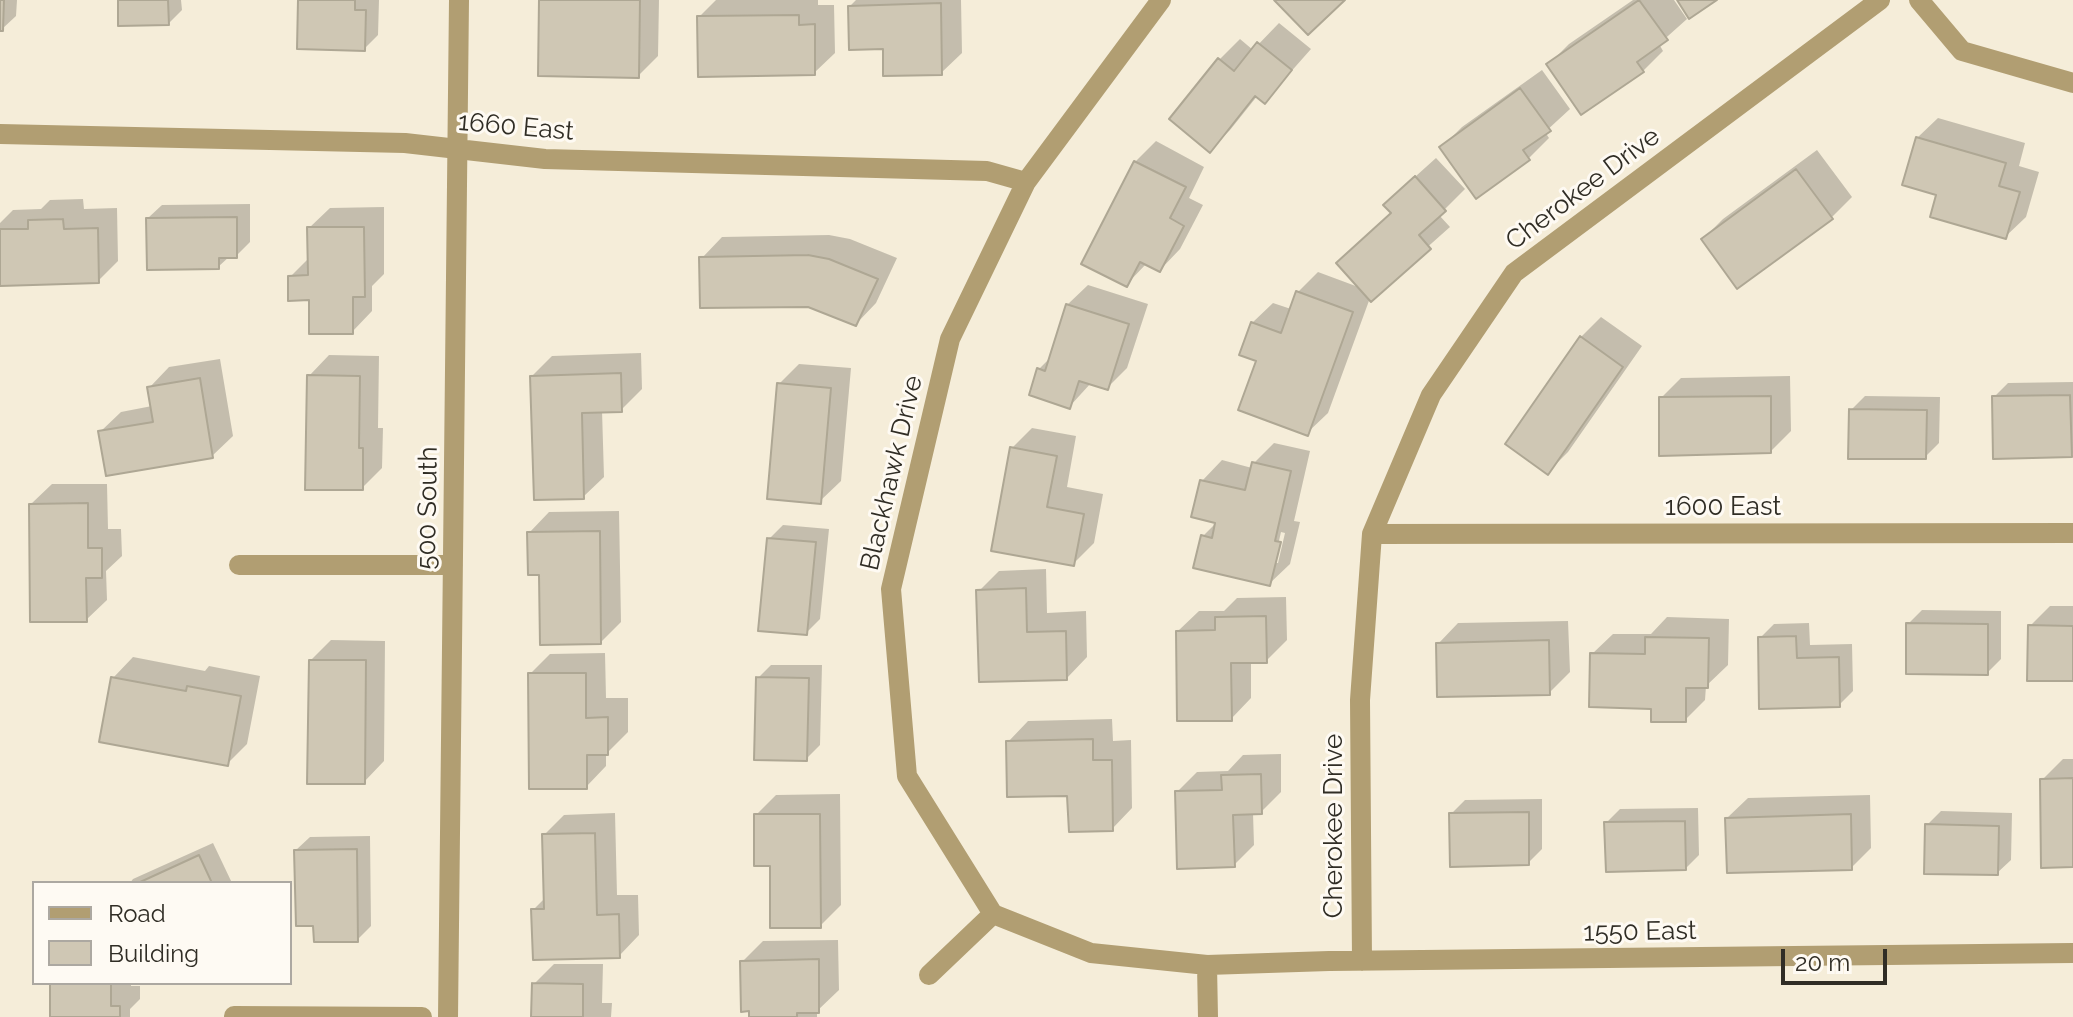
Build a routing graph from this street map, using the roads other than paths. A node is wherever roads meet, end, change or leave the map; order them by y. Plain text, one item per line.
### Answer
1 (459, 0) edge
2 (1161, 0) edge
3 (1880, 0) edge
4 (1919, 0) edge
5 (2073, 83) edge
6 (0, 134) edge
7 (457, 148) junction
8 (1026, 182) junction
9 (2073, 533) edge
10 (1372, 534) junction
11 (239, 565) dead end
12 (453, 565) junction
13 (993, 914) junction
14 (2073, 953) edge
15 (1362, 961) junction
16 (1207, 965) junction
17 (929, 975) dead end
18 (234, 1016) edge
19 (422, 1017) edge
20 (448, 1017) edge
21 (1208, 1017) edge

1 - 7 street, 500 South
2 - 8 street, Blackhawk Drive
3 - 10 street, Cherokee Drive
4 - 5 street
6 - 7 street, 1660 East
7 - 8 street, 1660 East
7 - 12 street, 500 South
8 - 13 street, Blackhawk Drive
9 - 10 street, 1600 East
10 - 15 street, Cherokee Drive
11 - 12 street
12 - 20 street, 500 South
13 - 16 street
13 - 17 street
14 - 15 street, 1550 East
15 - 16 street, 1550 East
16 - 21 street
18 - 19 street

